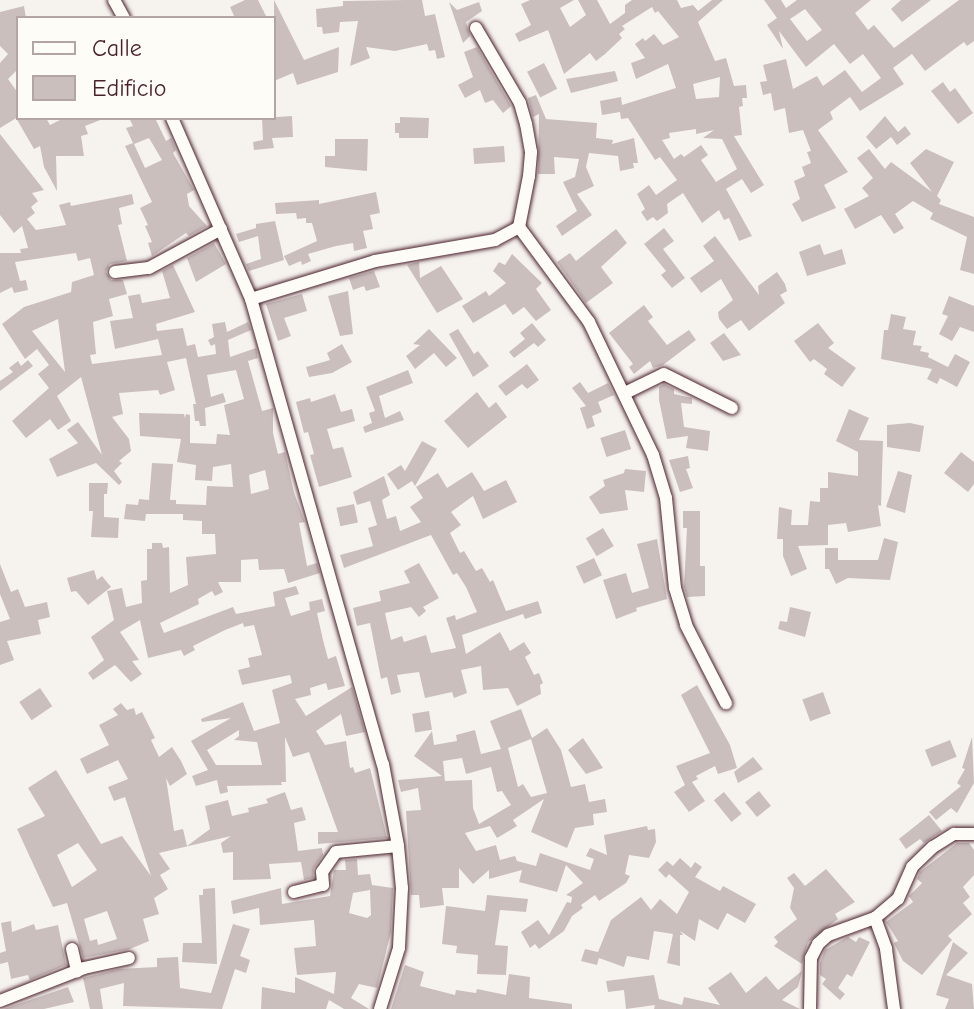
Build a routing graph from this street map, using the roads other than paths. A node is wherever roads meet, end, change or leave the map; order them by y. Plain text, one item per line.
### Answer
1 (476, 28) dead end
2 (173, 120) edge
3 (519, 227) junction
4 (221, 229) junction
5 (115, 272) dead end
6 (251, 299) junction
7 (625, 393) junction
8 (732, 408) dead end
9 (726, 703) dead end
10 (974, 834) edge
11 (398, 846) junction
12 (294, 892) dead end
13 (875, 918) junction
14 (72, 949) dead end
15 (129, 958) dead end
16 (77, 971) junction
17 (0, 1001) edge
18 (380, 1009) edge
19 (810, 1009) edge
20 (894, 1009) edge

1 - 3 street
2 - 4 street
3 - 6 street
3 - 7 street
4 - 5 street
4 - 6 street
6 - 11 street
7 - 8 street
7 - 9 street
10 - 13 street
11 - 12 street
11 - 18 street
13 - 19 street
13 - 20 street
14 - 16 street
15 - 16 street
16 - 17 street

